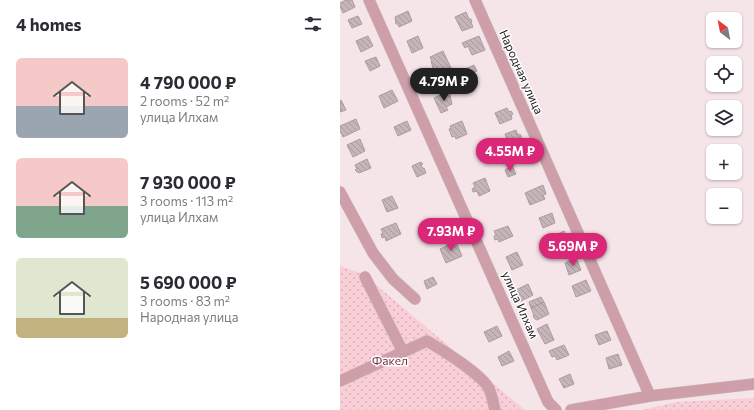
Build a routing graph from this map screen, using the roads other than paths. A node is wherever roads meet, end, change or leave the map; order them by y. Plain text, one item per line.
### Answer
1 (369, 0) edge
2 (475, 0) edge
3 (340, 192) edge
4 (365, 277) dead end
5 (415, 299) dead end
6 (403, 352) junction
7 (341, 379) edge
8 (754, 384) edge
9 (650, 396) junction
10 (495, 410) edge
11 (556, 410) edge
12 (570, 410) edge

1 - 11 street, улица Илхам
2 - 9 street, Народная улица
3 - 5 street
4 - 6 street
6 - 7 street
6 - 10 street
8 - 9 street
9 - 12 street

